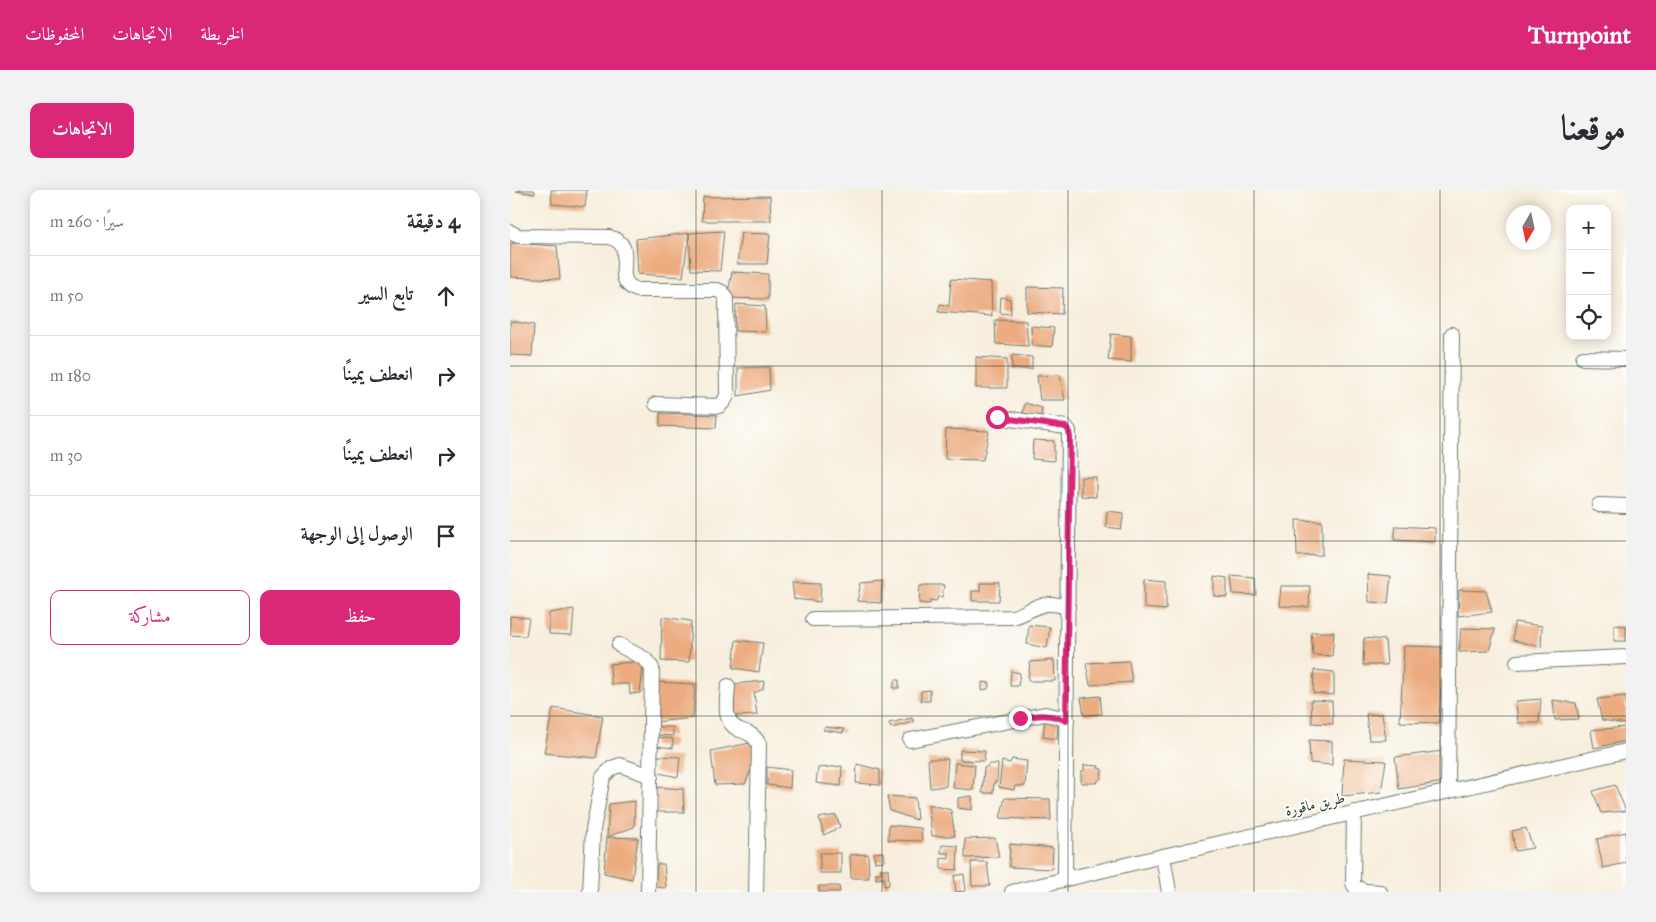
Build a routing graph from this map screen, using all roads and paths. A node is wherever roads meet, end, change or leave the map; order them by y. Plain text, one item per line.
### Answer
1 (510, 232) edge
2 (1452, 334) dead end
3 (1583, 358) dead end
4 (1626, 359) edge
5 (656, 404) dead end
6 (997, 417) dead end
7 (1599, 505) dead end
8 (1626, 506) edge
9 (1068, 607) junction
10 (813, 619) dead end
11 (619, 645) dead end
12 (1626, 657) edge
13 (1517, 662) dead end
14 (728, 686) dead end
15 (1066, 721) junction
16 (910, 740) dead end
17 (1626, 751) edge
18 (651, 776) junction
19 (1448, 791) junction
20 (1354, 812) junction
21 (1164, 856) junction
22 (1065, 879) junction
23 (590, 892) edge
24 (648, 892) edge
25 (756, 892) edge
26 (1012, 892) edge
27 (1169, 892) edge
28 (1380, 892) edge

1 - 5 street
2 - 19 street
3 - 4 street
6 - 9 street
7 - 8 street
9 - 10 street
9 - 15 street
11 - 18 street
12 - 13 street
14 - 25 street
15 - 16 street
15 - 22 street
17 - 19 street, طريق ماقورة
18 - 23 street
18 - 24 street
19 - 20 street, طريق ماقورة
20 - 21 street, طريق ماقورة
20 - 28 street
21 - 22 street, طريق ماقورة
21 - 27 street
22 - 26 street, طريق ماقورة

